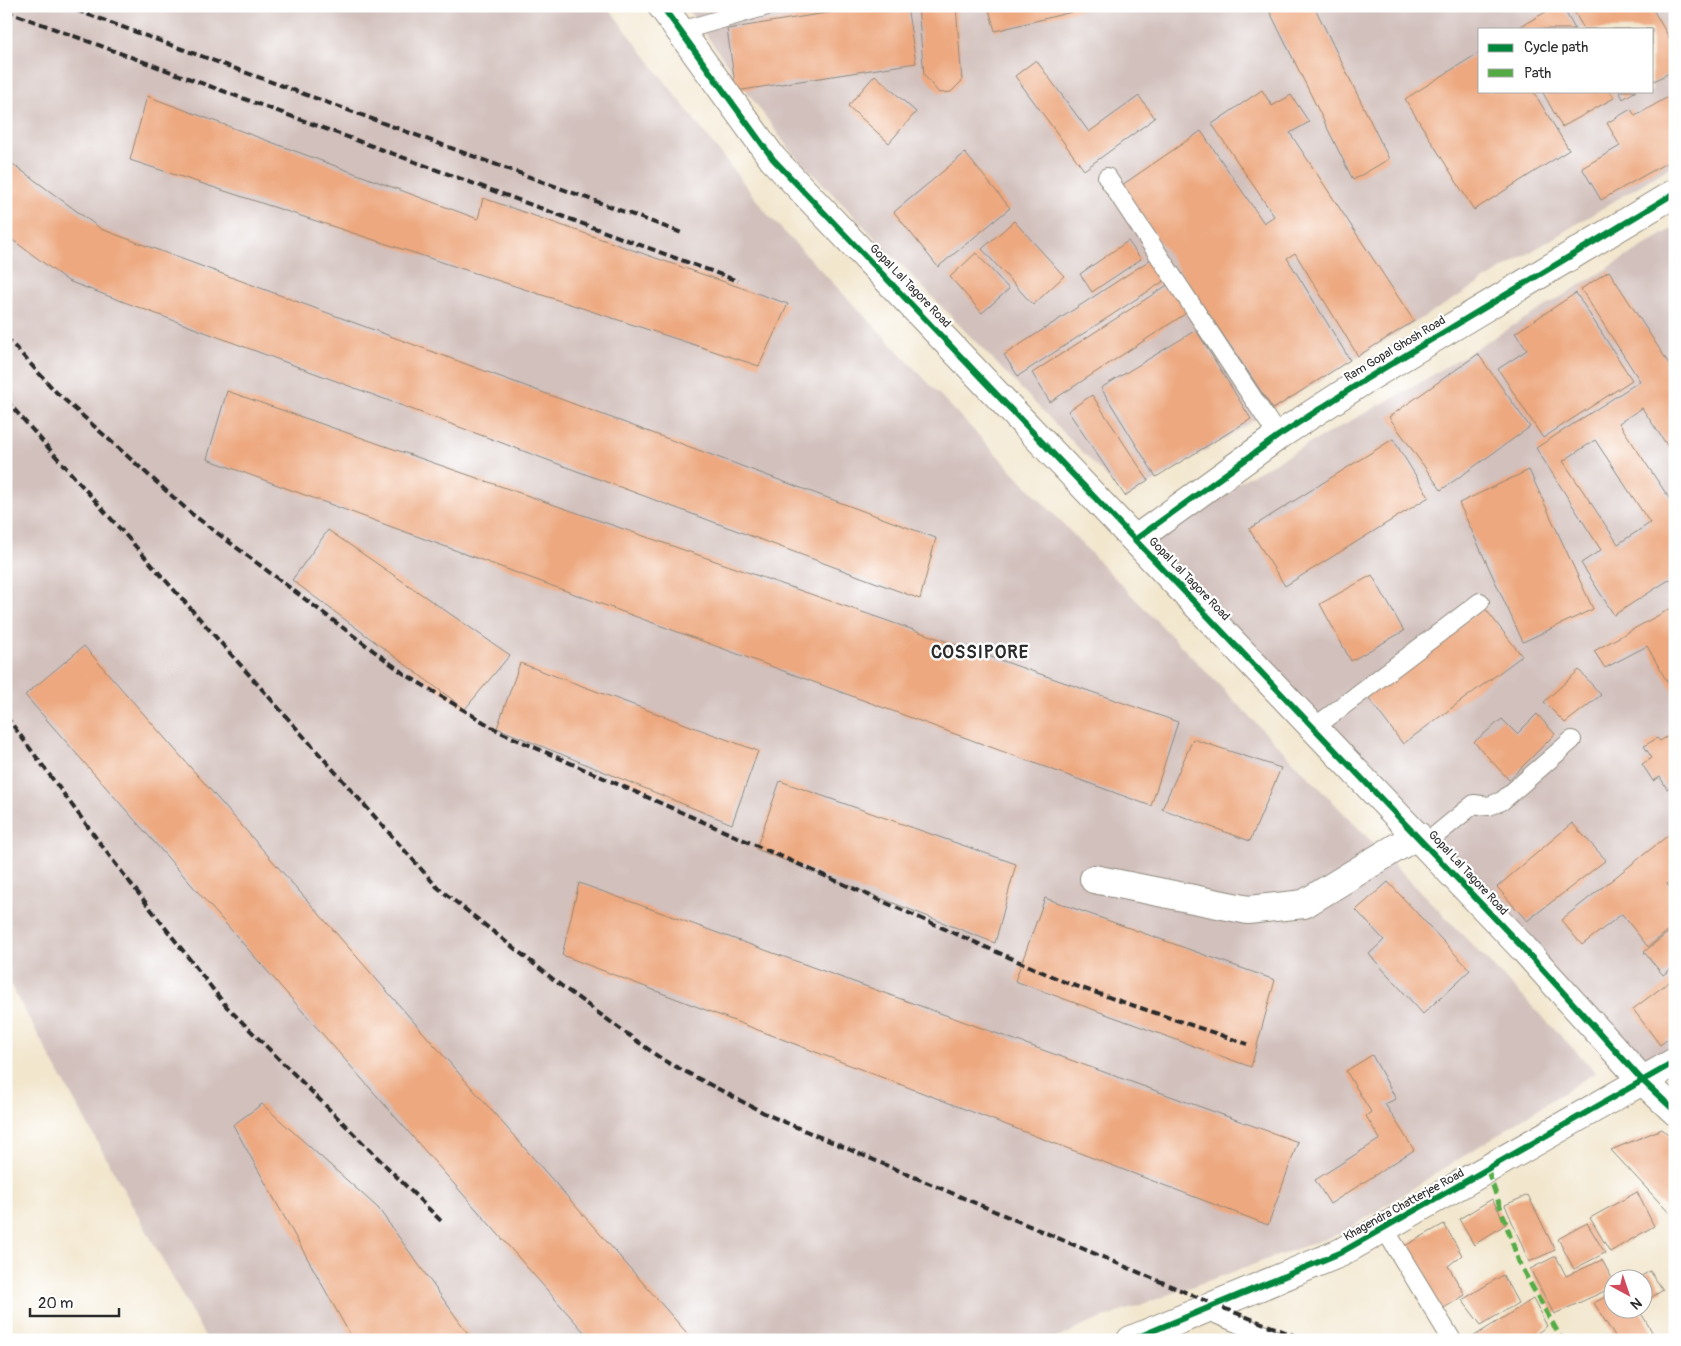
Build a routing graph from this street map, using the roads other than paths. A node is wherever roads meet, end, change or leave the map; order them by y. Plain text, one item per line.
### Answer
1 (662, 6) edge
2 (767, 6) edge
3 (680, 31) junction
4 (1107, 177) dead end
5 (1675, 193) edge
6 (1278, 436) junction
7 (1136, 539) junction
8 (1480, 602) dead end
9 (1315, 727) junction
10 (1572, 740) dead end
11 (1421, 839) junction
12 (1094, 879) dead end
13 (1675, 1062) edge
14 (1642, 1080) junction
15 (1675, 1111) edge
16 (1384, 1228) junction
17 (1206, 1310) junction
18 (1131, 1340) edge
19 (1277, 1340) edge
20 (1452, 1340) edge

1 - 3 street, Gopal Lal Tagore Road
2 - 3 lane
3 - 7 street, Gopal Lal Tagore Road
4 - 6 lane
5 - 6 street, Ram Gopal Ghosh Road
6 - 7 street, Ram Gopal Ghosh Road
7 - 9 street, Gopal Lal Tagore Road
8 - 9 lane
9 - 11 street, Gopal Lal Tagore Road
10 - 11 lane
11 - 12 street
11 - 14 street, Gopal Lal Tagore Road
13 - 14 street, Khagendra Chatterjee Road
14 - 15 street, Gopal Lal Tagore Road
14 - 16 street, Khagendra Chatterjee Road
16 - 17 street, Khagendra Chatterjee Road
16 - 20 lane
17 - 18 street, Khagendra Chatterjee Road
17 - 19 lane

